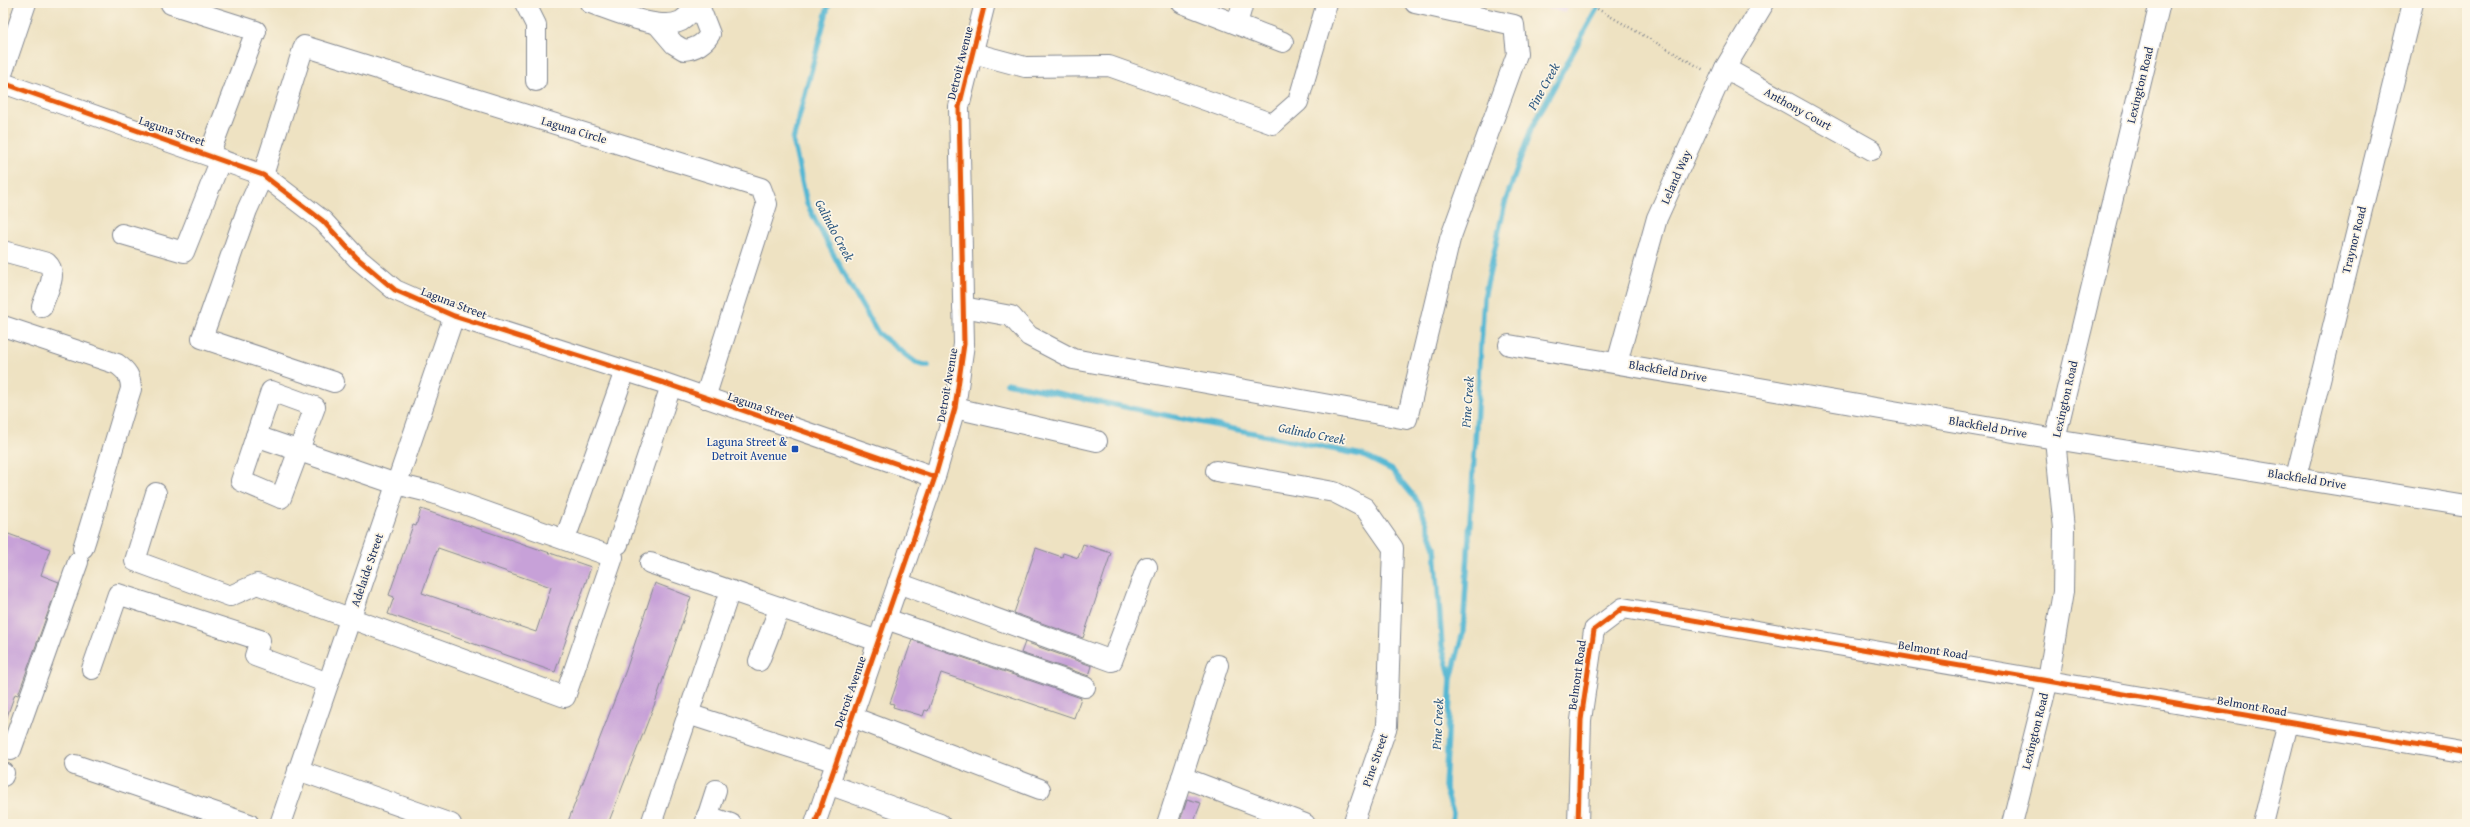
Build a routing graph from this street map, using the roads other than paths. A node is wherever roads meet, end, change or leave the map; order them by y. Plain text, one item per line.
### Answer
1 (26, 3) edge
2 (525, 3) edge
3 (590, 3) edge
4 (698, 3) edge
5 (985, 3) edge
6 (1243, 3) edge
7 (1327, 3) edge
8 (1415, 3) edge
9 (1764, 3) edge
10 (2160, 3) edge
11 (2413, 3) edge
12 (171, 4) dead end
13 (1194, 5) edge
14 (657, 24) junction
15 (1237, 24) junction
16 (1283, 42) dead end
17 (973, 53) junction
18 (1725, 68) junction
19 (3, 71) edge
20 (536, 81) dead end
21 (3, 83) edge
22 (1872, 150) dead end
23 (215, 157) junction
24 (264, 175) junction
25 (122, 234) dead end
26 (4, 254) edge
27 (42, 307) dead end
28 (963, 307) junction
29 (454, 316) junction
30 (3, 326) edge
31 (1509, 345) dead end
32 (1617, 363) junction
33 (625, 371) junction
34 (334, 382) dead end
35 (671, 386) junction
36 (704, 398) junction
37 (955, 408) junction
38 (256, 436) junction
39 (2054, 438) junction
40 (1097, 442) dead end
41 (299, 451) junction
42 (1216, 471) dead end
43 (935, 477) junction
44 (2296, 477) junction
45 (396, 484) junction
46 (156, 493) dead end
47 (2467, 506) edge
48 (569, 528) dead end
49 (618, 544) dead end
50 (650, 563) dead end
51 (1147, 567) dead end
52 (898, 583) junction
53 (726, 602) dead end
54 (780, 608) junction
55 (350, 618) junction
56 (886, 619) junction
57 (878, 642) junction
58 (759, 661) dead end
59 (1218, 665) dead end
60 (92, 669) dead end
61 (2048, 680) junction
62 (328, 682) junction
63 (1085, 687) dead end
64 (688, 714) junction
65 (852, 717) junction
66 (2288, 723) junction
67 (3, 747) edge
68 (2467, 753) edge
69 (836, 762) junction
70 (75, 765) dead end
71 (298, 770) junction
72 (1182, 777) junction
73 (828, 784) junction
74 (1040, 789) dead end
75 (716, 790) dead end
76 (706, 820) edge
77 (249, 824) edge
78 (280, 824) edge
79 (451, 824) edge
80 (651, 824) edge
81 (731, 824) edge
82 (815, 824) edge
83 (940, 824) edge
84 (1167, 824) edge
85 (1305, 824) edge
86 (1353, 824) edge
87 (1578, 824) edge
88 (2012, 824) edge
89 (2263, 824) edge

1 - 19 street
2 - 20 street
3 - 14 street
4 - 14 street
4 - 14 street
5 - 17 street, Detroit Avenue
6 - 15 street
7 - 17 street
8 - 28 street
9 - 18 street, Leland Way
10 - 39 street, Lexington Road
11 - 44 street, Traynor Road
12 - 23 street
13 - 15 street
15 - 16 street
17 - 28 street, Detroit Avenue
18 - 22 street, Anthony Court
18 - 32 street, Leland Way
21 - 23 street, Laguna Street
23 - 24 street, Laguna Street
23 - 25 street
24 - 29 street, Laguna Street
24 - 34 street
24 - 36 street, Laguna Circle
26 - 27 street
28 - 37 street, Detroit Avenue
29 - 33 street, Laguna Street
29 - 45 street, Adelaide Street
30 - 67 street
31 - 32 street, Blackfield Drive
32 - 39 street, Blackfield Drive
33 - 35 street, Laguna Street
33 - 48 street
35 - 36 street, Laguna Street
35 - 49 street
36 - 43 street, Laguna Street
37 - 40 street
37 - 43 street, Detroit Avenue
38 - 41 street
38 - 41 street
38 - 41 street
39 - 44 street, Blackfield Drive
39 - 61 street, Lexington Road
41 - 45 street
42 - 86 street, Pine Street
43 - 52 street, Detroit Avenue
44 - 47 street, Blackfield Drive
45 - 55 street, Adelaide Street
45 - 55 street
46 - 55 street
50 - 54 street
51 - 52 street
52 - 56 street, Detroit Avenue
53 - 64 street
54 - 57 street
54 - 58 street
55 - 62 street, Adelaide Street
56 - 57 street, Detroit Avenue
56 - 63 street
57 - 65 street, Detroit Avenue
59 - 72 street
60 - 62 street
61 - 66 street, Belmont Road
61 - 87 street, Belmont Road
61 - 88 street, Lexington Road
62 - 71 street, Adelaide Street
64 - 69 street
64 - 80 street
65 - 69 street, Detroit Avenue
65 - 74 street
66 - 68 street, Belmont Road
66 - 89 street
69 - 73 street, Detroit Avenue
70 - 77 street
71 - 78 street, Adelaide Street
71 - 79 street
72 - 84 street
72 - 85 street
73 - 82 street, Detroit Avenue
73 - 83 street
75 - 76 street
76 - 81 street

